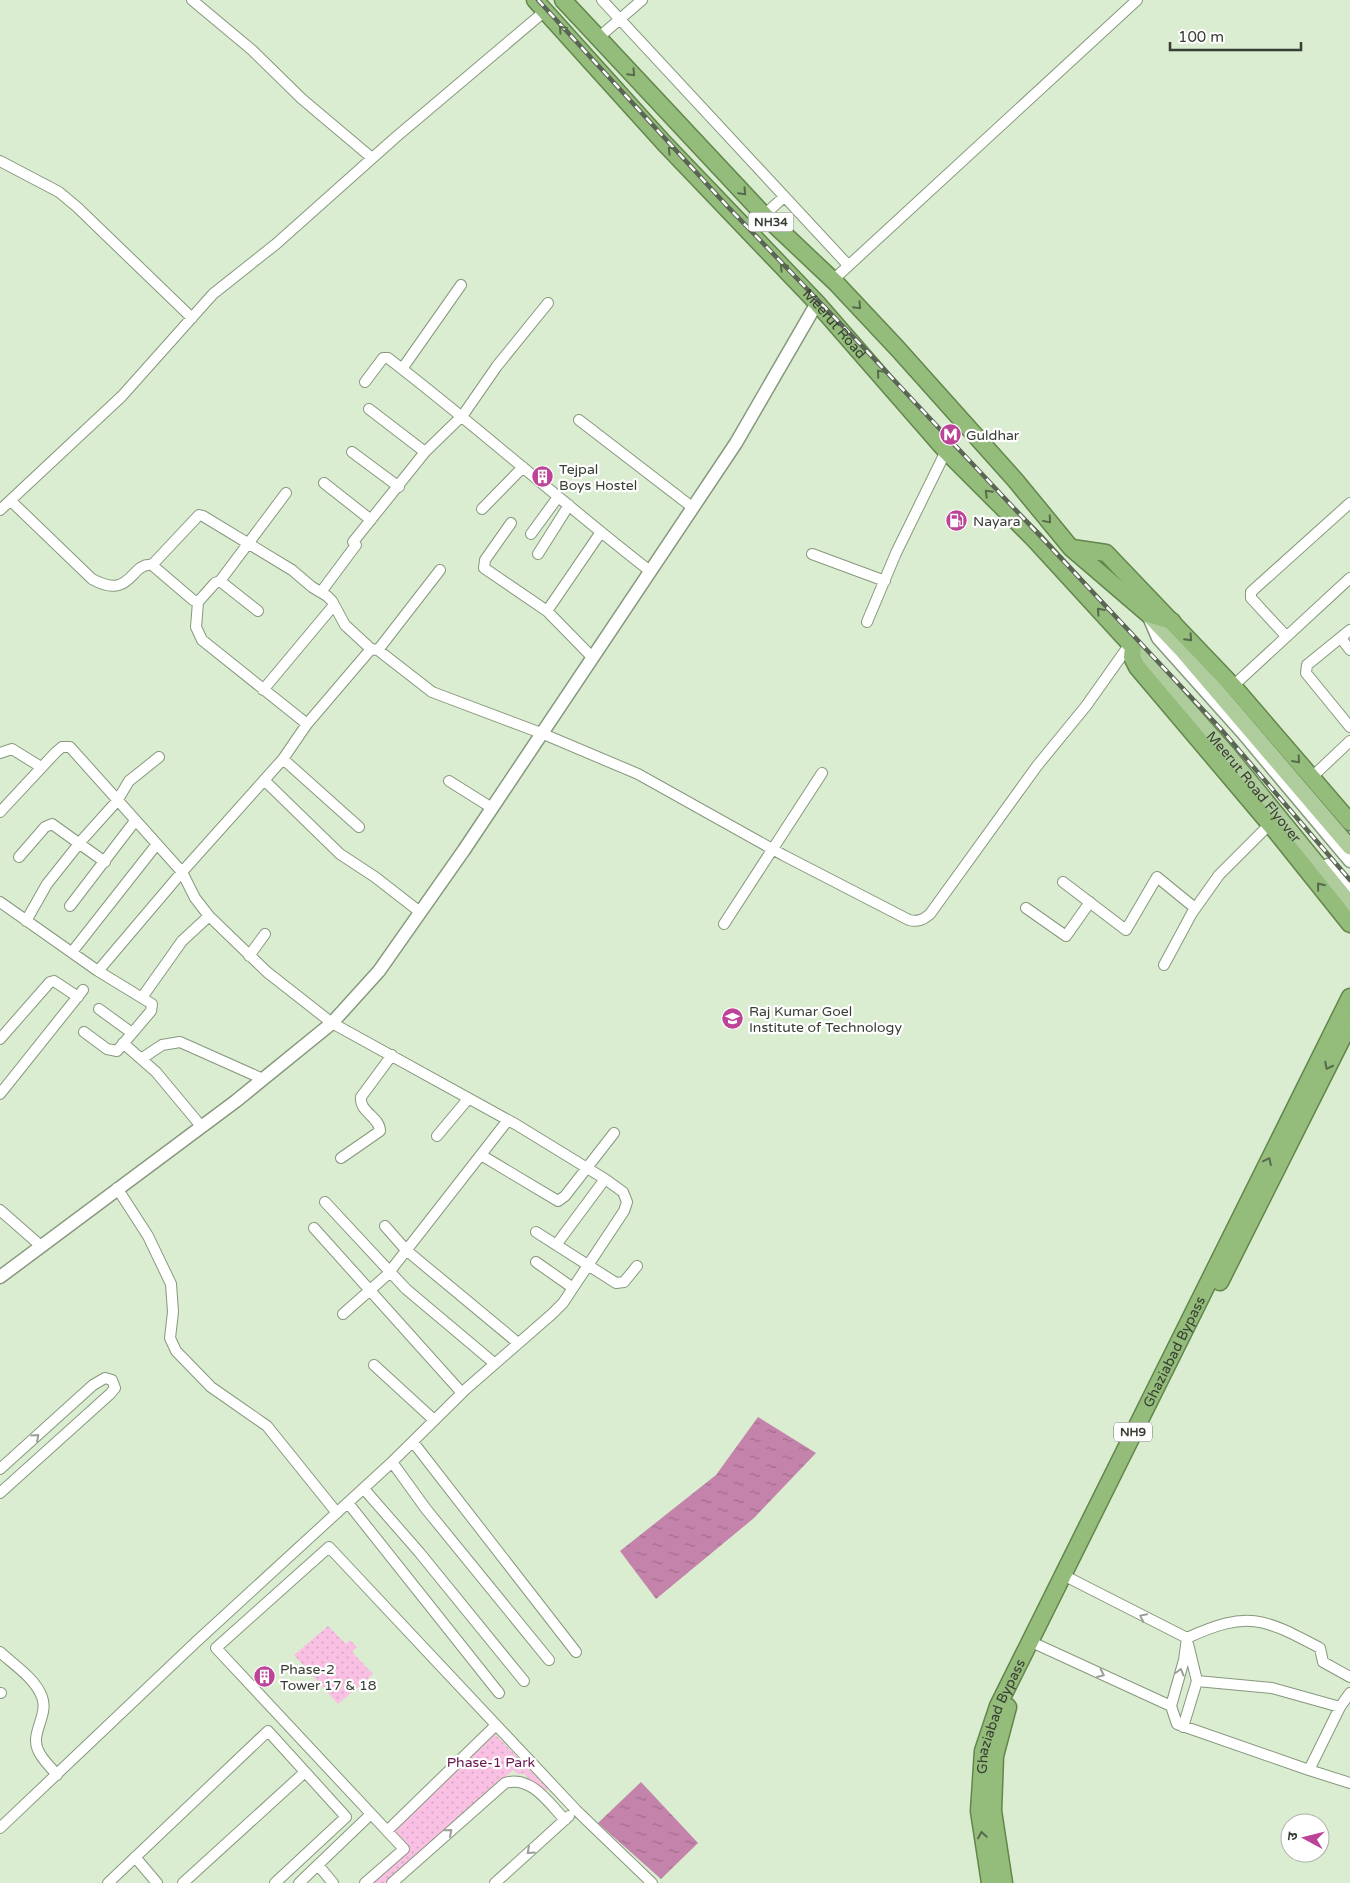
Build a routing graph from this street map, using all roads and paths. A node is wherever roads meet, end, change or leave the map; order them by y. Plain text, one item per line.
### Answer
1 (192, 0) edge
2 (563, 0) edge
3 (602, 0) edge
4 (642, 0) edge
5 (1138, 0) edge
6 (540, 5) edge
7 (619, 20) junction
8 (598, 38) junction
9 (372, 158) junction
10 (0, 160) edge
11 (784, 197) junction
12 (764, 215) junction
13 (848, 265) junction
14 (833, 280) junction
15 (461, 285) dead end
16 (548, 302) dead end
17 (817, 303) junction
18 (192, 318) junction
19 (402, 369) junction
20 (365, 382) dead end
21 (370, 409) dead end
22 (462, 415) junction
23 (578, 420) dead end
24 (946, 451) junction
25 (352, 452) dead end
26 (426, 452) junction
27 (523, 468) junction
28 (324, 483) dead end
29 (399, 487) junction
30 (286, 493) dead end
31 (558, 497) junction
32 (11, 502) junction
33 (1350, 503) edge
34 (569, 504) junction
35 (692, 507) junction
36 (482, 509) dead end
37 (0, 510) edge
38 (371, 520) junction
39 (512, 523) dead end
40 (601, 532) junction
41 (530, 534) dead end
42 (248, 542) junction
43 (1071, 548) junction
44 (538, 554) dead end
45 (812, 554) dead end
46 (1056, 564) junction
47 (152, 565) junction
48 (440, 570) dead end
49 (650, 571) junction
50 (1350, 578) edge
51 (220, 581) junction
52 (885, 581) junction
53 (321, 592) junction
54 (198, 602) junction
55 (334, 605) junction
56 (258, 611) dead end
57 (547, 611) junction
58 (1148, 614) junction
59 (1172, 621) junction
60 (867, 622) dead end
61 (1350, 630) edge
62 (1286, 636) junction
63 (1341, 638) junction
64 (1131, 646) junction
65 (374, 650) junction
66 (1350, 650) edge
67 (592, 657) junction
68 (1233, 686) junction
69 (263, 690) junction
70 (307, 724) junction
71 (1350, 727) edge
72 (541, 733) junction
73 (1350, 741) edge
74 (0, 753) edge
75 (159, 757) dead end
76 (283, 759) junction
77 (41, 767) junction
78 (822, 773) dead end
79 (1312, 777) junction
80 (264, 780) junction
81 (448, 781) dead end
82 (117, 801) junction
83 (492, 808) junction
84 (0, 812) edge
85 (135, 821) junction
86 (1350, 822) edge
87 (1270, 824) junction
88 (359, 828) dead end
89 (79, 843) junction
90 (157, 844) junction
91 (1350, 847) edge
92 (772, 849) junction
93 (19, 857) dead end
94 (1350, 861) edge
95 (104, 862) junction
96 (182, 872) junction
97 (1063, 882) dead end
98 (1350, 892) edge
99 (0, 902) edge
100 (1090, 902) junction
101 (1350, 904) edge
102 (70, 906) dead end
103 (1026, 908) dead end
104 (1195, 908) junction
105 (420, 912) junction
106 (210, 916) junction
107 (26, 921) junction
108 (724, 924) dead end
109 (1350, 924) edge
110 (266, 934) dead end
111 (72, 952) junction
112 (249, 956) junction
113 (1164, 965) dead end
114 (98, 971) junction
115 (143, 996) junction
116 (1350, 997) edge
117 (99, 1009) dead end
118 (332, 1023) junction
119 (1350, 1023) edge
120 (84, 1032) dead end
121 (132, 1033) junction
122 (0, 1038) edge
123 (124, 1043) junction
124 (392, 1056) junction
125 (142, 1059) junction
126 (263, 1079) junction
127 (0, 1094) edge
128 (468, 1100) junction
129 (508, 1120) junction
130 (201, 1126) junction
131 (614, 1133) dead end
132 (437, 1136) dead end
133 (481, 1155) junction
134 (341, 1158) dead end
135 (587, 1168) junction
136 (605, 1179) junction
137 (117, 1188) junction
138 (325, 1202) dead end
139 (0, 1210) edge
140 (385, 1226) dead end
141 (314, 1228) dead end
142 (536, 1232) dead end
143 (41, 1246) junction
144 (556, 1246) junction
145 (406, 1250) junction
146 (536, 1262) dead end
147 (587, 1266) junction
148 (636, 1266) dead end
149 (389, 1272) junction
150 (0, 1277) edge
151 (573, 1288) junction
152 (370, 1291) junction
153 (344, 1314) dead end
154 (518, 1343) junction
155 (494, 1363) junction
156 (374, 1365) dead end
157 (462, 1393) junction
158 (434, 1420) junction
159 (413, 1442) junction
160 (392, 1462) junction
161 (0, 1470) edge
162 (364, 1488) junction
163 (0, 1493) edge
164 (348, 1503) junction
165 (338, 1513) junction
166 (1092, 1526) junction
167 (1071, 1579) junction
168 (1187, 1638) junction
169 (1038, 1645) junction
170 (0, 1652) edge
171 (576, 1652) dead end
172 (549, 1660) dead end
173 (1350, 1676) edge
174 (1197, 1680) junction
175 (524, 1681) dead end
176 (499, 1693) dead end
177 (1350, 1693) edge
178 (1171, 1706) junction
179 (1340, 1707) junction
180 (495, 1726) junction
181 (1184, 1727) junction
182 (1309, 1770) junction
183 (305, 1772) junction
184 (57, 1775) junction
185 (1350, 1783) edge
186 (576, 1810) junction
187 (371, 1814) junction
188 (565, 1820) junction
189 (0, 1828) edge
190 (387, 1831) junction
191 (135, 1858) junction
192 (318, 1864) junction
193 (303, 1882) edge
194 (108, 1883) edge
195 (157, 1883) edge
196 (183, 1883) edge
197 (275, 1883) edge
198 (333, 1883) edge
199 (365, 1883) edge
200 (392, 1883) edge
201 (495, 1883) edge
202 (652, 1883) edge
203 (990, 1883) edge
204 (1004, 1883) edge

1 - 9 street
2 - 8 highway, Meerut Road / NH34
3 - 7 street
4 - 7 street
5 - 13 street
6 - 9 street
17 -> 6 highway, Meerut Road / NH34
7 - 8 street
7 - 11 street
8 -> 12 highway, Meerut Road / NH34
9 - 18 street
10 - 18 street
11 - 12 street
11 - 13 street
12 - 14 highway, Meerut Road / NH34
13 - 14 street
14 -> 43 highway, Meerut Road / NH34
15 - 19 street
16 - 22 street
24 -> 17 highway, Meerut Road / NH34
17 - 35 street
18 - 32 street
19 - 20 street
19 - 22 street
21 - 26 street
22 - 26 street
22 - 27 street
23 - 35 street
46 -> 24 highway, Meerut Road / NH34
24 - 52 street
25 - 29 street
26 - 29 street
27 - 31 street
27 - 36 street
28 - 38 street
29 - 38 street
30 - 42 street
31 - 34 street
31 - 41 street
32 - 37 street
32 - 47 street
33 - 62 street
34 - 40 street
34 - 44 street
35 - 49 street
38 - 53 street
39 - 57 street
40 - 49 street
40 - 57 street
42 - 47 street
42 - 51 street
42 - 53 street
43 - 46 highway
43 - 58 highway, Meerut Road / NH34
43 - 59 highway
45 - 52 street
64 -> 46 highway, Meerut Road / NH34
47 - 54 street
48 - 65 street
49 - 67 street
50 - 62 street
51 - 54 street
51 - 56 street
52 - 60 street
53 - 55 street
54 - 69 street
55 - 65 street
55 - 69 street
57 - 67 street
58 - 59 highway
58 - 91 main road, NH34
58 - 94 street
59 -> 68 highway
61 - 63 street
62 - 68 street
63 - 66 street
63 - 71 street
64 - 87 highway
64 - 92 street
64 - 98 street
64 - 101 main road, Meerut Road Flyover / NH34
65 - 70 street
65 - 72 street
67 - 72 street
68 -> 79 highway
69 - 70 street
70 - 76 street
72 - 83 street
72 - 92 street
73 - 79 street
74 - 77 street
75 - 82 street
76 - 80 street
76 - 88 street
77 - 82 street
77 - 84 street
78 - 92 street
79 - 86 highway
80 - 96 street
80 - 105 street
81 - 83 street
82 - 85 street
82 - 89 street
83 - 105 street
85 - 90 street
85 - 95 street
87 - 104 street
109 -> 87 highway
89 - 93 street
89 - 95 street
89 - 107 street
90 - 96 street
90 - 111 street
92 - 108 street
95 - 102 street
96 - 106 street
96 - 114 street
97 - 100 street
99 - 107 street
100 - 103 street
100 - 104 street
104 - 113 street
105 - 118 street
106 - 112 street
106 - 115 street
107 - 111 street
110 - 112 street
111 - 114 street
112 - 118 street
114 - 115 street
115 - 121 street
166 -> 116 highway, Ghaziabad Bypass / NH9
117 - 121 street
118 - 124 street
118 - 126 street
119 -> 166 highway, Ghaziabad Bypass / NH9
120 - 123 street
121 - 123 street
122 - 127 street
123 - 125 street
124 - 128 street
124 - 134 street
125 - 126 street
125 - 130 street
126 - 130 street
128 - 129 street
128 - 132 street
129 - 133 street
129 - 135 street
130 - 137 street
131 - 135 street
133 - 135 street
133 - 145 street
135 - 136 street
136 - 144 street
136 - 147 street
137 - 143 street
137 - 165 street
138 - 149 street
139 - 143 street
140 - 145 street
141 - 152 street
142 - 144 street
143 - 150 street
144 - 147 street
145 - 149 street
145 - 154 street
146 - 151 street
147 - 148 street
147 - 151 street
149 - 152 street
149 - 155 street
151 - 154 street
152 - 153 street
152 - 157 street
154 - 155 street
155 - 157 street
156 - 158 street
157 - 158 street
158 - 159 street
159 - 160 street
159 - 171 street
160 - 162 street
160 - 172 street
161 -> 163 street
162 - 164 street
162 - 175 street
164 - 165 street
164 - 176 street
165 - 184 street
166 - 167 highway, Ghaziabad Bypass / NH9
203 -> 166 highway, Ghaziabad Bypass / NH9
168 -> 167 street
167 - 169 highway, Ghaziabad Bypass / NH9
168 - 173 street
168 - 174 street
178 -> 168 street
169 -> 178 street
169 - 204 highway, Ghaziabad Bypass / NH9
170 - 184 street
174 - 179 street
174 - 181 street
177 - 179 street
178 - 181 street
179 - 182 street
180 - 186 street
180 - 187 street
180 - 190 street
181 - 182 street
182 - 185 street
183 - 191 street
183 - 196 street
183 - 197 street
184 - 189 street
186 - 188 street
186 - 202 street
187 - 190 street
187 - 192 street
200 -> 188 street
188 -> 201 street
190 - 199 street
191 - 194 street
191 - 195 street
192 - 193 street
192 - 198 street

